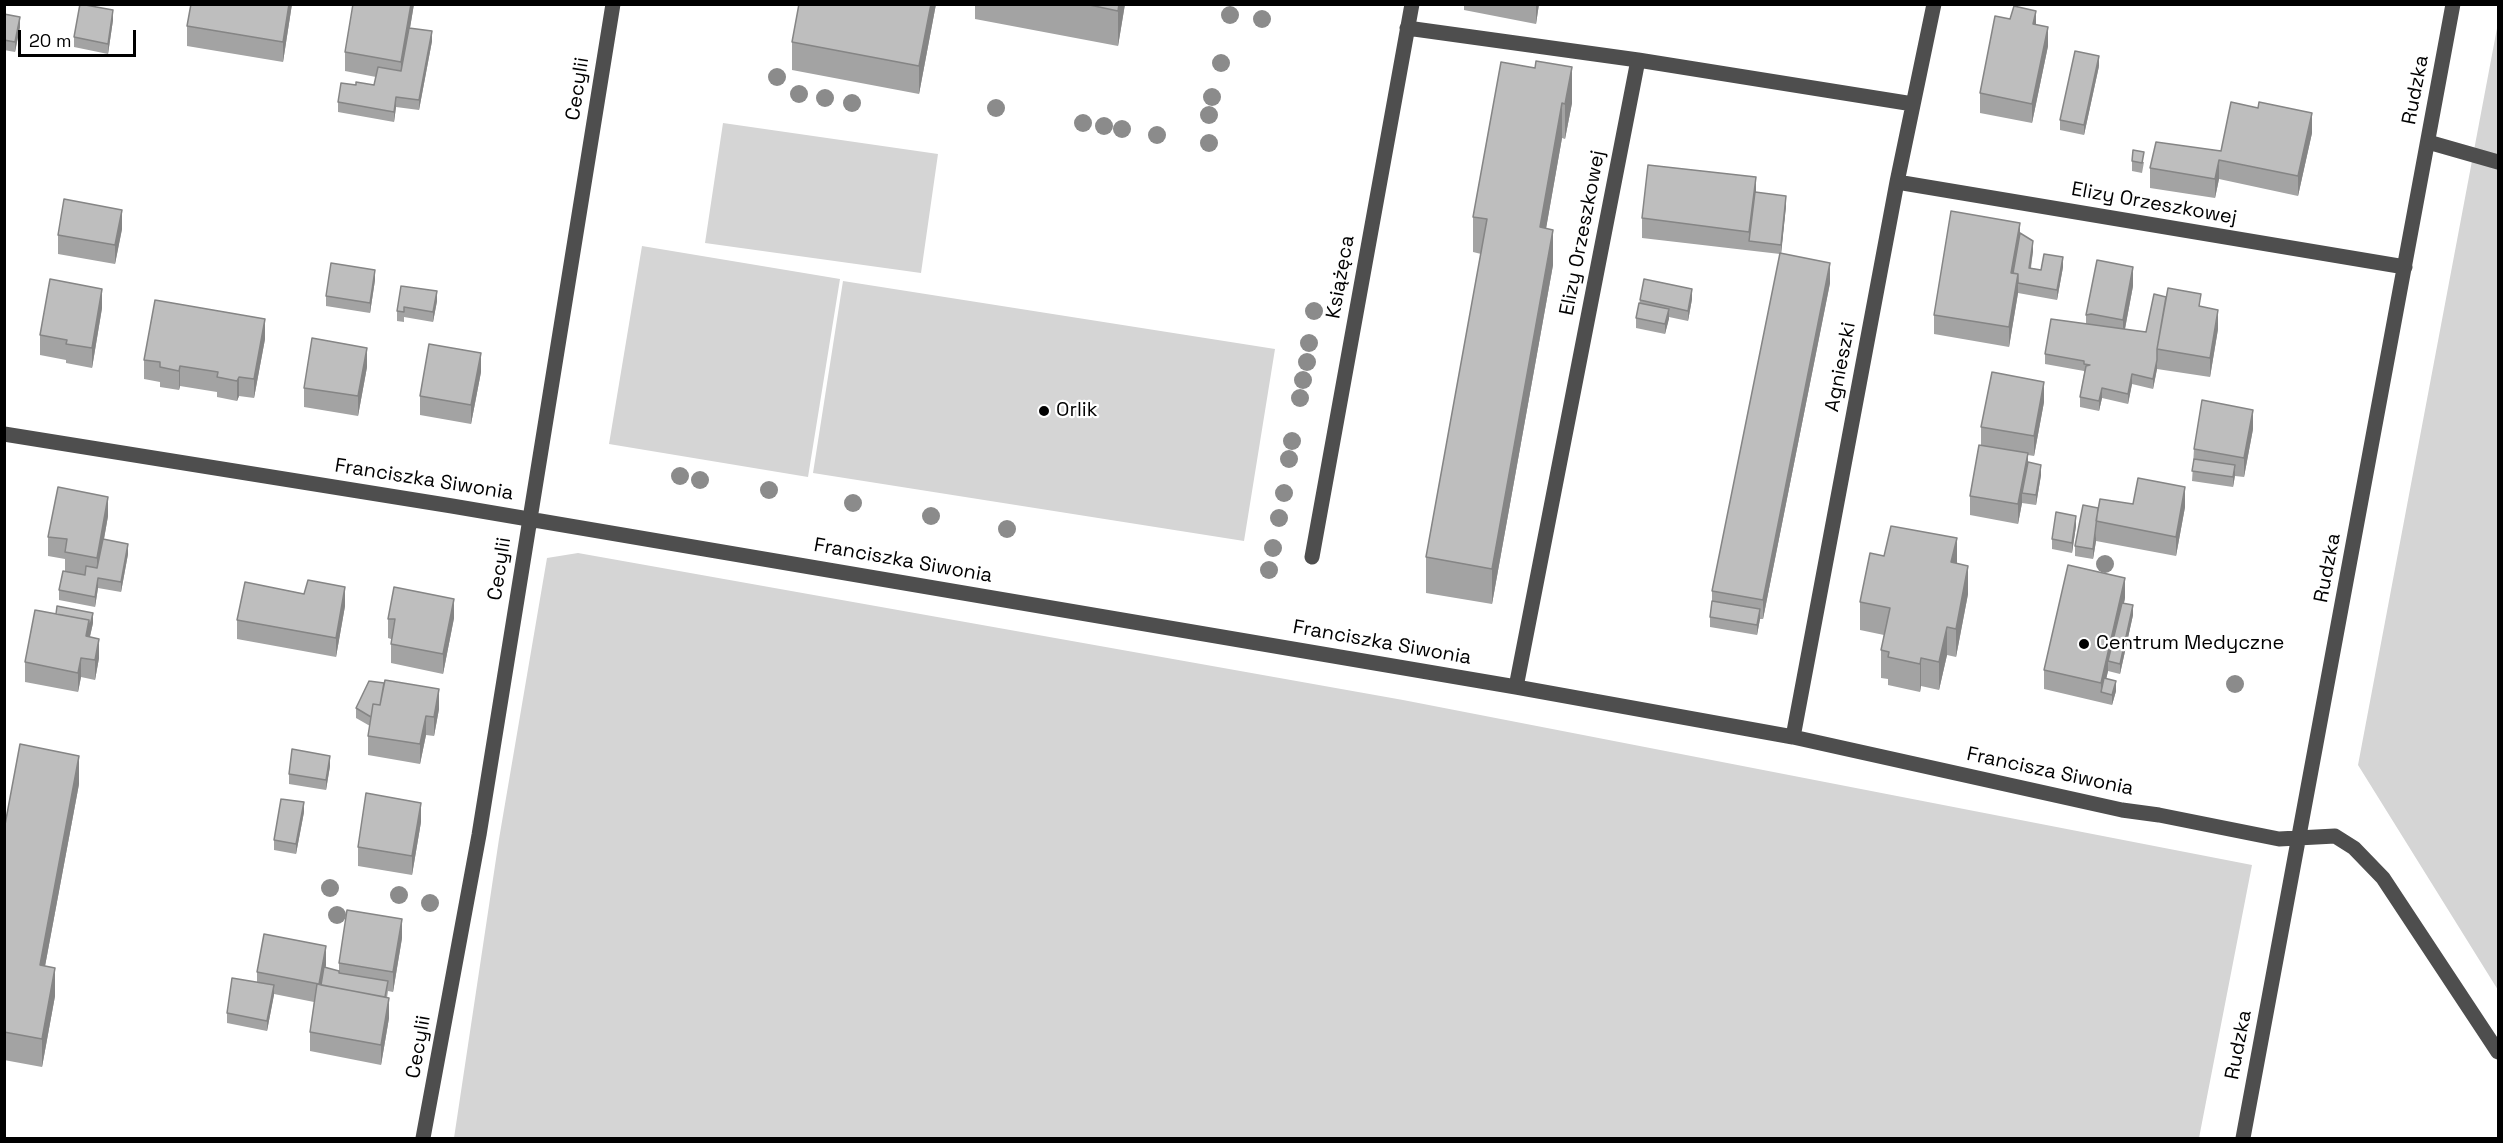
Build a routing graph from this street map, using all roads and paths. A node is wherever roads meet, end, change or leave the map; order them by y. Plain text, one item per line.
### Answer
1 (613, 4) edge
2 (1412, 4) edge
3 (1934, 4) edge
4 (2453, 4) edge
5 (1407, 28) junction
6 (1638, 60) junction
7 (1913, 104) junction
8 (2428, 142) junction
9 (2499, 162) edge
10 (1897, 182) junction
11 (2405, 267) junction
12 (4, 434) edge
13 (529, 519) junction
14 (1312, 557) dead end
15 (1516, 687) junction
16 (1793, 737) junction
17 (2300, 836) junction
18 (2499, 1052) edge
19 (423, 1138) edge
20 (2243, 1138) edge

1 - 13 street, Cecylii
2 - 5 street, Książęca
3 - 7 street, Agnieszki
4 - 8 street, Rudzka
5 - 6 street
5 - 14 street, Książęca
6 - 7 street
6 - 15 street, Elizy Orzeszkowej
7 - 10 street, Agnieszki
8 - 9 street
8 - 11 street, Rudzka
10 - 11 street, Elizy Orzeszkowej
10 - 16 street, Agnieszki
11 - 17 street, Rudzka
12 - 13 street, Franciszka Siwonia
13 - 15 street, Franciszka Siwonia
13 - 19 street, Cecylii
15 - 16 street, Franciszka Siwonia
16 - 17 street, Francisza Siwonia
17 - 18 street, Francisza Siwonia
17 - 20 street, Rudzka

